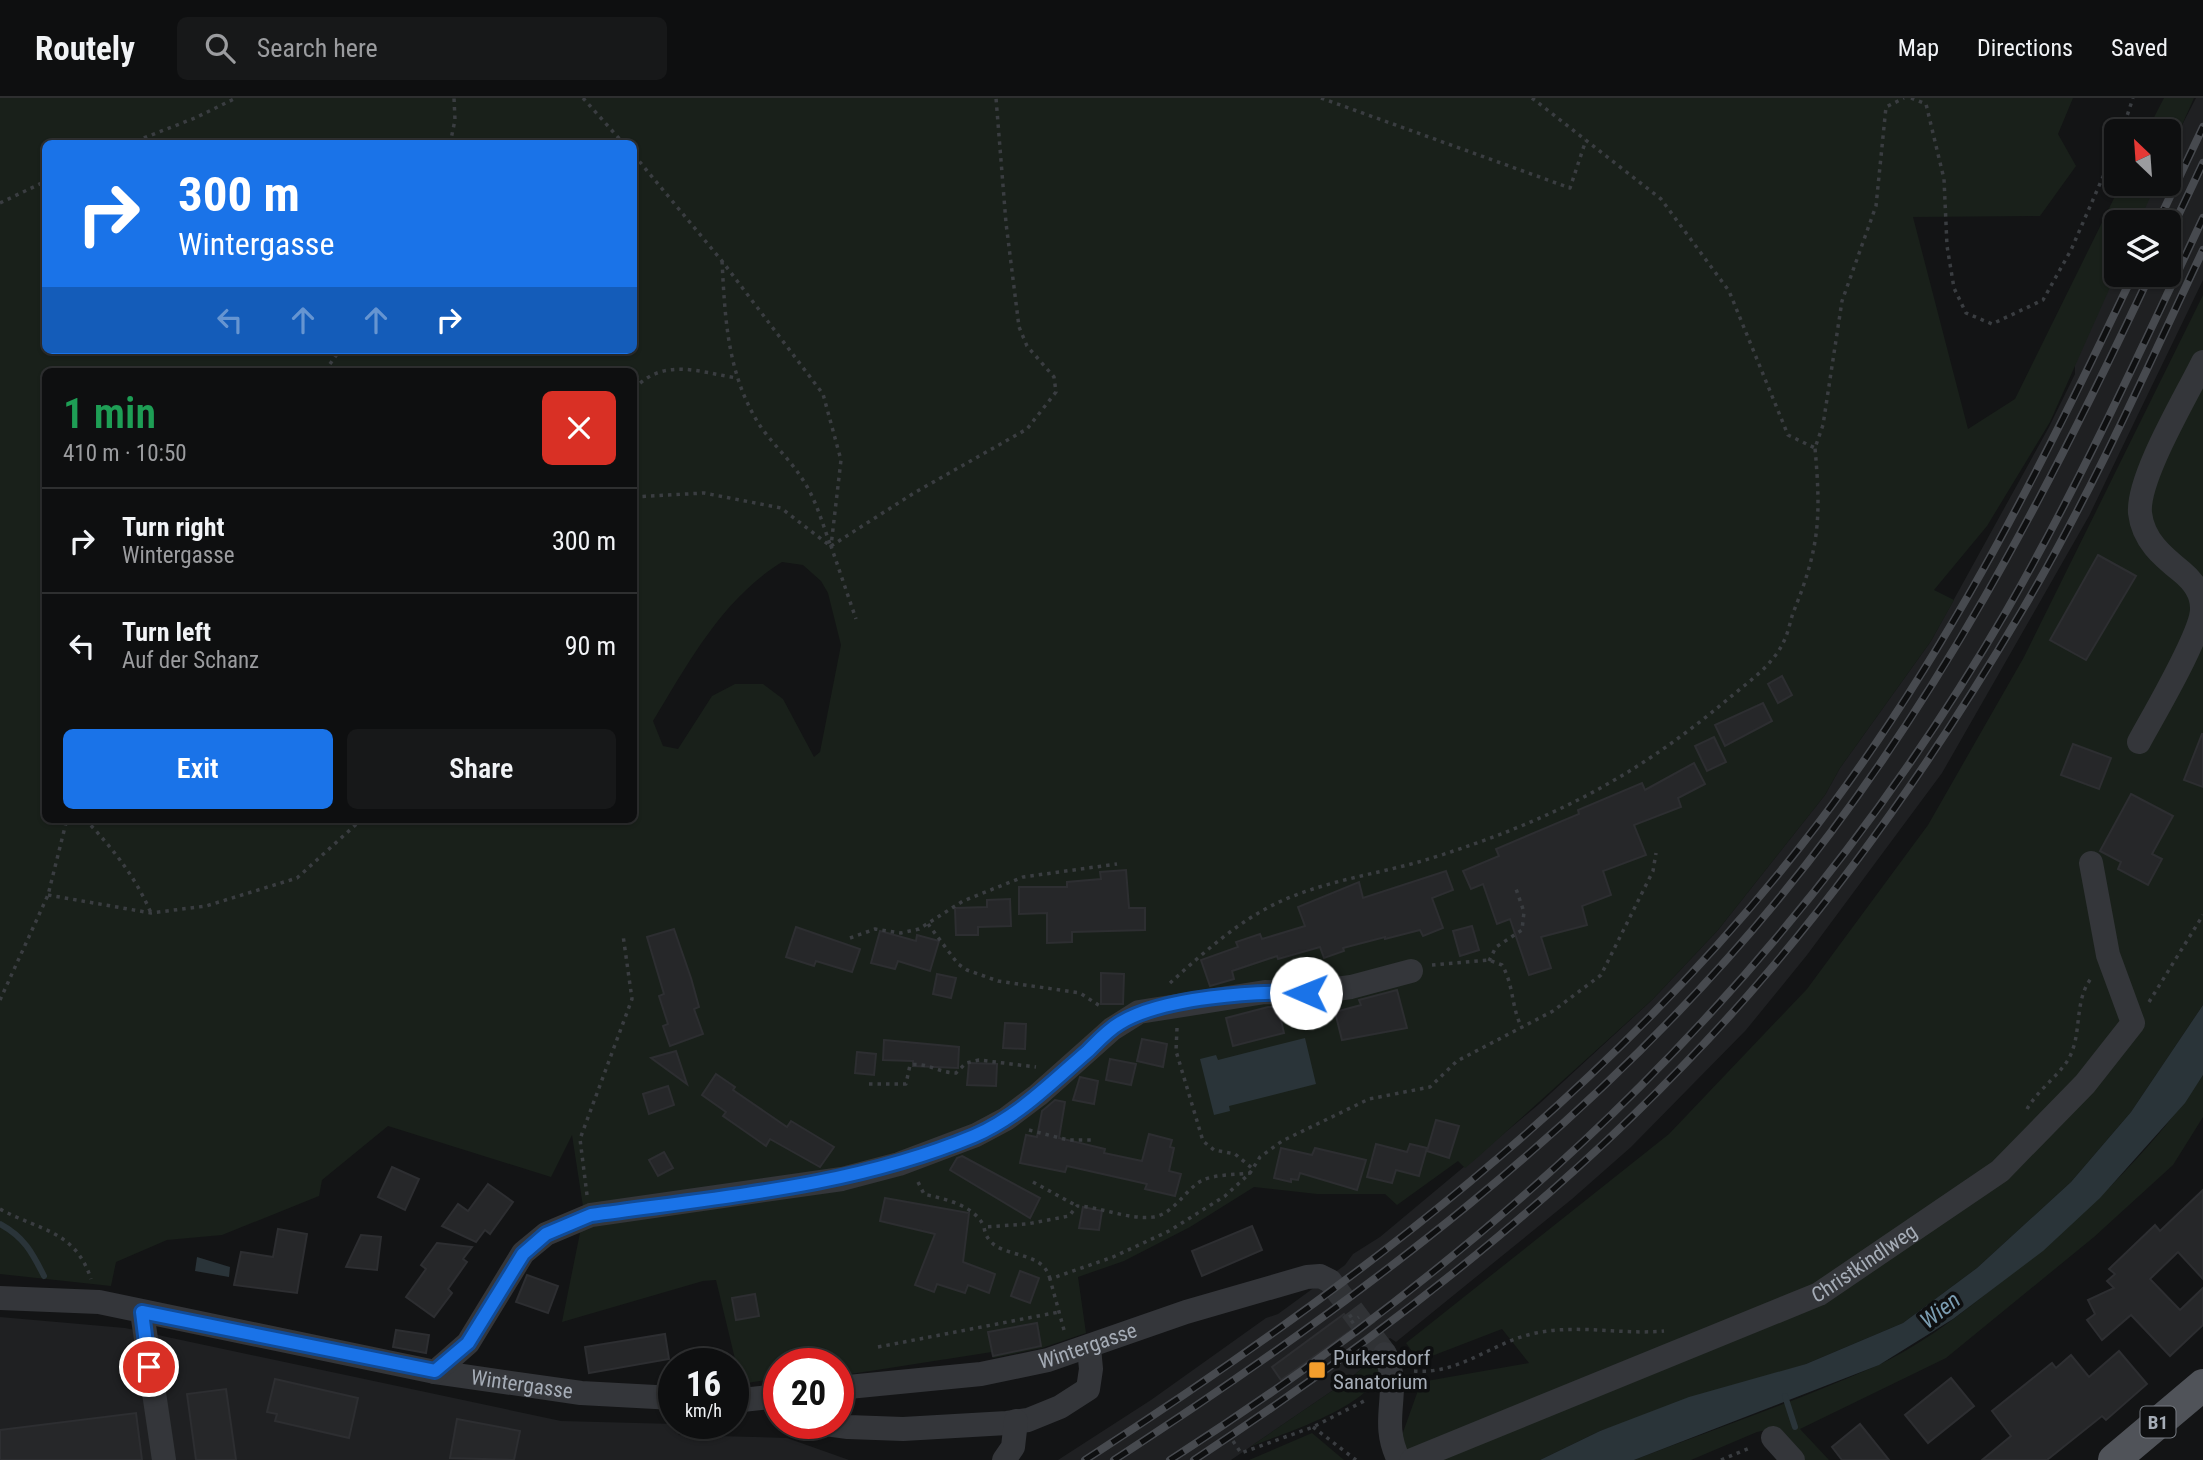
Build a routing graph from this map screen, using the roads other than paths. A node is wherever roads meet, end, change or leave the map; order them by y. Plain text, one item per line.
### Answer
1 (2203, 362) edge
2 (2139, 742) dead end
3 (2091, 863) dead end
4 (1412, 971) road end
5 (1329, 1281) dead end
6 (0, 1298) edge
7 (142, 1312) junction
8 (1080, 1350) junction
9 (1394, 1368) tunnel mouth
10 (435, 1371) junction
11 (2203, 1385) edge
12 (854, 1386) edge
13 (658, 1397) edge
14 (1016, 1421) junction
15 (854, 1427) edge
16 (1773, 1438) road end
17 (164, 1460) edge
18 (1004, 1460) edge
19 (1399, 1460) edge
20 (1412, 1460) edge
21 (1793, 1460) edge
22 (2114, 1460) edge

1 - 2 street
3 - 20 street, Christkindlweg
4 - 10 street
5 - 8 street, Wintergasse
6 - 7 street, Wintergasse
7 - 10 street, Wintergasse
7 - 17 street
8 - 12 street, Wintergasse
8 - 14 street
9 - 19 street
10 - 13 street, Wintergasse
11 - 22 main road, B1
14 - 15 street
14 - 18 street
16 - 21 street

